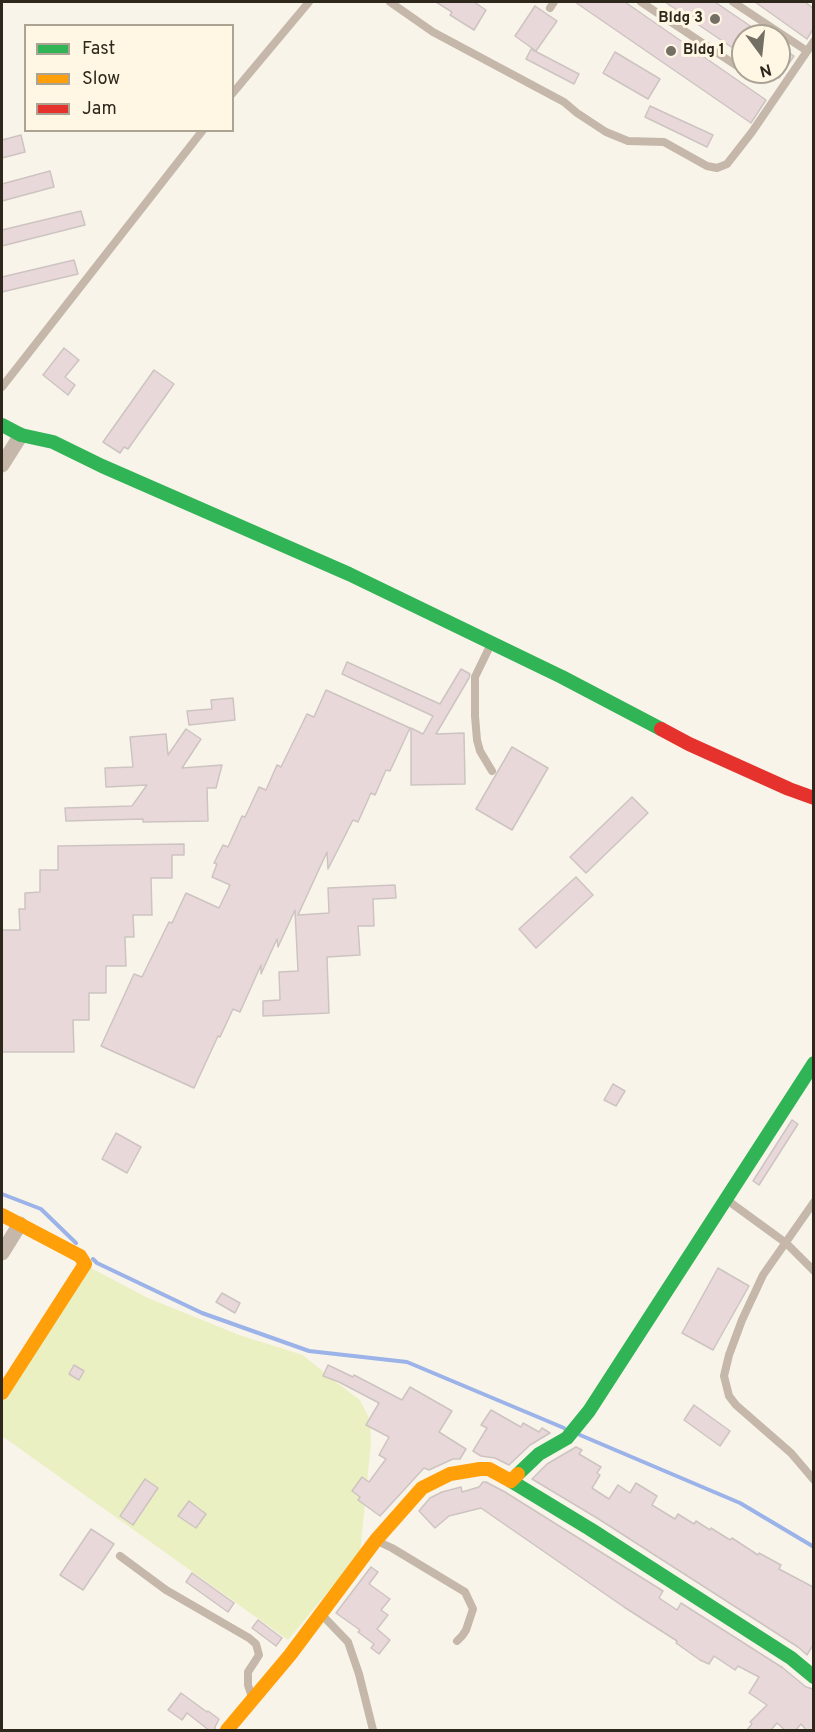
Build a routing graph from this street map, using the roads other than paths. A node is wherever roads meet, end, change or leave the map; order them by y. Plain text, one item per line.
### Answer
1 (309, 2) edge
2 (390, 2) edge
3 (641, 2) edge
4 (733, 2) edge
5 (813, 41) edge
6 (807, 51) junction
7 (731, 62) edge
8 (234, 92) edge
9 (201, 132) edge
10 (2, 387) edge
11 (2, 425) edge
12 (21, 435) junction
13 (2, 465) edge
14 (492, 642) junction
15 (492, 771) dead end
16 (813, 798) edge
17 (813, 1064) edge
18 (726, 1199) junction
19 (813, 1202) edge
20 (2, 1215) edge
21 (20, 1224) junction
22 (786, 1243) junction
23 (2, 1253) edge
24 (813, 1271) edge
25 (2, 1393) edge
26 (813, 1480) edge
27 (511, 1481) junction
28 (376, 1540) junction
29 (120, 1556) dead end
30 (320, 1612) junction
31 (457, 1641) dead end
32 (813, 1677) edge
33 (253, 1698) junction
34 (227, 1731) edge
35 (373, 1731) edge

1 - 8 lane
2 - 6 lane
3 - 7 lane
4 - 6 lane
5 - 6 lane
9 - 10 lane
11 - 12 street
12 - 13 street
12 - 14 street
14 - 15 lane
14 - 16 street
17 - 18 street
18 - 22 lane
18 - 27 street
19 - 22 lane
20 - 21 street
21 - 23 street
21 - 25 street
22 - 24 lane
22 - 26 lane
27 - 28 street
27 - 32 street
28 - 30 street
28 - 31 lane
29 - 33 lane
30 - 33 street
30 - 35 lane
33 - 34 street

